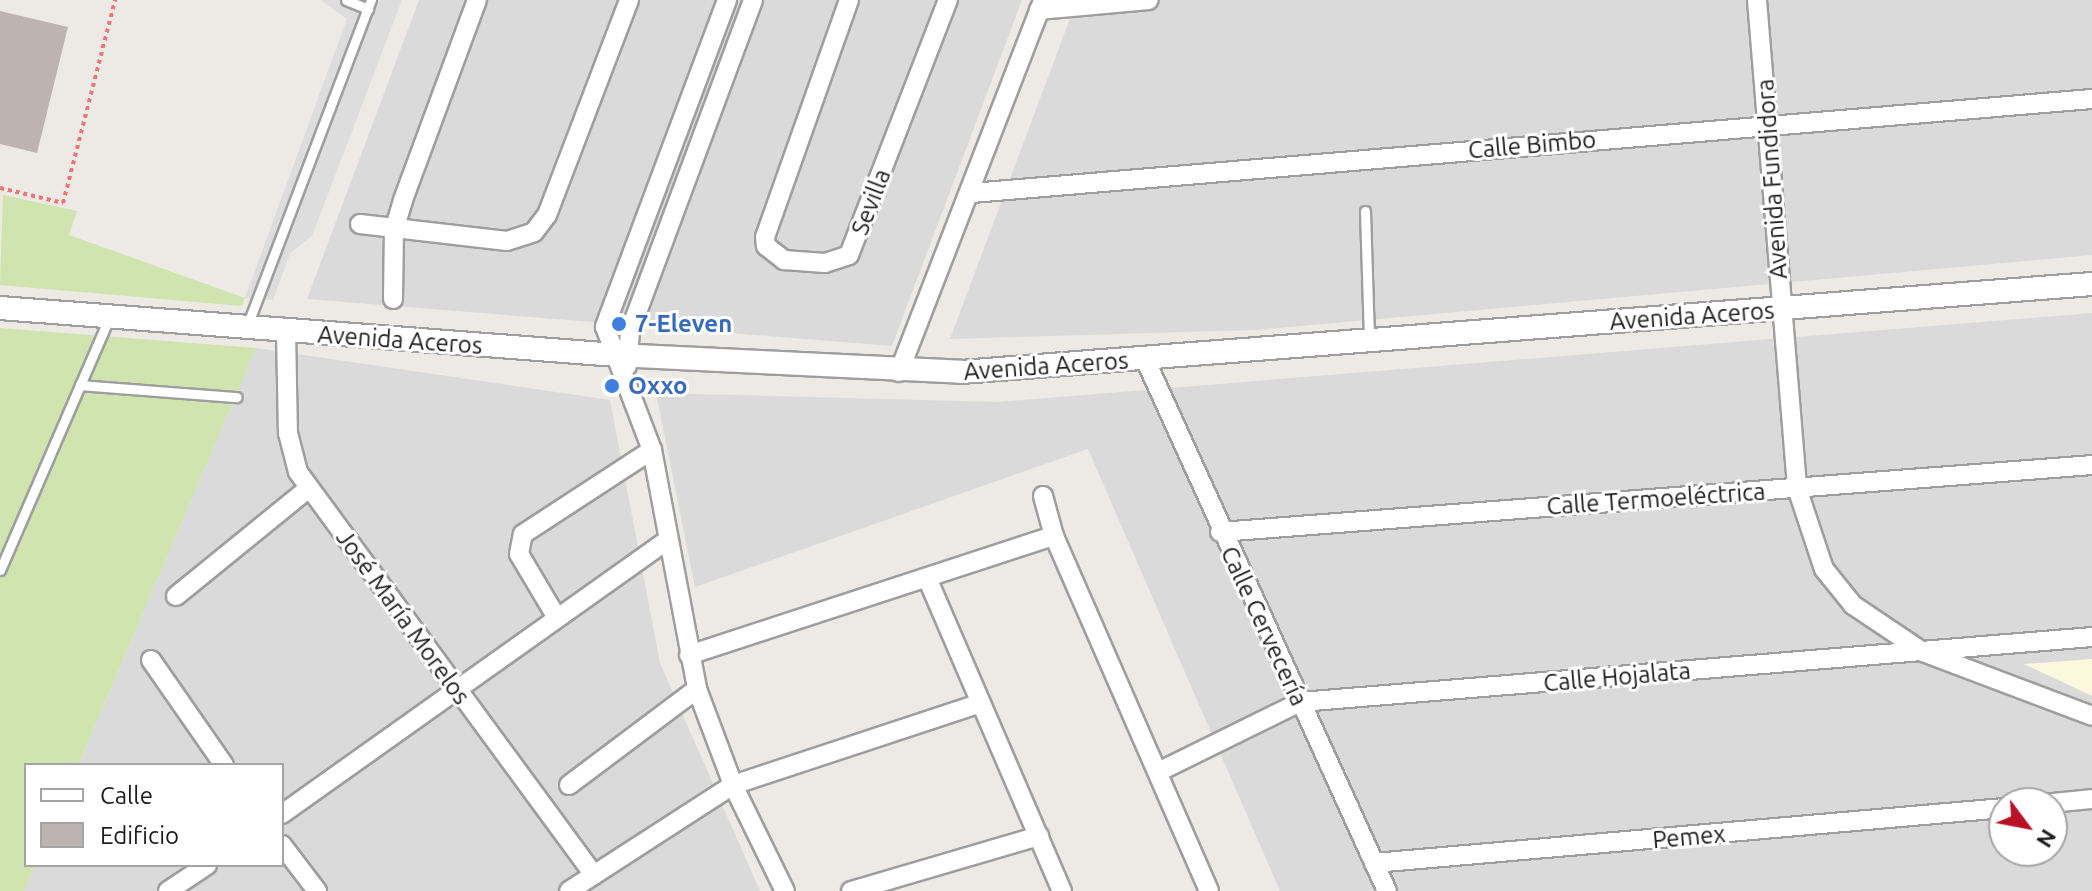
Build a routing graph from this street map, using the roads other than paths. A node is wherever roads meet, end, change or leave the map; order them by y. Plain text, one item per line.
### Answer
1 (346, 0) edge
2 (477, 0) edge
3 (629, 0) edge
4 (727, 0) edge
5 (753, 0) edge
6 (849, 0) edge
7 (948, 0) edge
8 (1149, 0) edge
9 (1757, 0) edge
10 (369, 4) edge
11 (1041, 5) edge
12 (2092, 99) edge
13 (1769, 125) junction
14 (972, 193) junction
15 (1365, 211) dead end
16 (645, 218) junction
17 (360, 224) dead end
18 (670, 227) junction
19 (394, 230) junction
20 (2092, 284) edge
21 (393, 299) dead end
22 (0, 308) edge
23 (1782, 309) junction
24 (109, 318) junction
25 (246, 328) junction
26 (286, 332) junction
27 (1369, 342) junction
28 (1145, 359) junction
29 (623, 362) junction
30 (899, 372) junction
31 (80, 385) junction
32 (237, 397) dead end
33 (652, 450) junction
34 (2092, 465) edge
35 (309, 488) junction
36 (1797, 488) junction
37 (1043, 496) dead end
38 (1220, 532) junction
39 (1054, 536) junction
40 (668, 540) junction
41 (0, 570) edge
42 (928, 580) junction
43 (176, 596) dead end
44 (557, 618) junction
45 (2092, 637) edge
46 (1923, 652) junction
47 (689, 655) junction
48 (151, 660) dead end
49 (457, 689) junction
50 (697, 689) junction
51 (1300, 702) junction
52 (981, 703) junction
53 (2092, 716) edge
54 (223, 763) edge
55 (1158, 772) junction
56 (569, 785) dead end
57 (733, 785) junction
58 (2092, 799) edge
59 (2068, 801) edge
60 (1988, 809) edge
61 (284, 813) edge
62 (1039, 836) junction
63 (284, 848) edge
64 (1374, 863) junction
65 (204, 867) edge
66 (594, 875) junction
67 (168, 891) edge
68 (317, 891) edge
69 (569, 891) edge
70 (785, 891) edge
71 (851, 891) edge
72 (1062, 891) edge
73 (1209, 891) edge
74 (1387, 891) edge

1 - 10 lane
2 - 19 street
3 - 19 street
4 - 16 street
5 - 18 street
6 - 7 street, Sevilla
8 - 11 street
9 - 13 street, Avenida Fundidora
10 - 25 lane
11 - 14 street
12 - 13 street, Calle Bimbo
13 - 14 street, Calle Bimbo
13 - 23 street, Avenida Fundidora
14 - 30 street
15 - 27 lane
16 - 18 street
16 - 29 street
17 - 19 street
18 - 29 street
19 - 21 street
20 - 23 street, Avenida Aceros
22 - 24 street, Avenida Aceros
23 - 27 street, Avenida Aceros
23 - 36 street, Avenida Fundidora
24 - 25 street, Avenida Aceros
24 - 31 lane
25 - 26 street, Avenida Aceros
26 - 29 street, Avenida Aceros
26 - 35 street, José María Morelos
27 - 28 street, Avenida Aceros
28 - 30 street, Avenida Aceros
28 - 38 street, Calle Cervecería
29 - 30 street, Avenida Aceros
29 - 33 street
31 - 32 lane
31 - 41 lane
33 - 40 street
33 - 44 street
34 - 36 street, Calle Termoeléctrica
35 - 43 street
35 - 49 street, José María Morelos
36 - 38 street, Calle Termoeléctrica
36 - 46 street, Avenida Fundidora
37 - 39 street
38 - 51 street, Calle Cervecería
39 - 42 street
39 - 55 street
40 - 44 street
40 - 47 street
42 - 47 street
42 - 52 street
44 - 49 street
45 - 46 street, Calle Hojalata
46 - 51 street, Calle Hojalata
46 - 53 street, Avenida Fundidora
47 - 50 street
48 - 54 street
49 - 61 street
49 - 66 street, José María Morelos
50 - 56 street
50 - 57 street
51 - 55 street, Calle Hojalata
51 - 64 street, Calle Cervecería
52 - 57 street
52 - 62 street
55 - 73 street
57 - 66 street
57 - 70 street
58 - 59 street
60 - 64 street, Pemex
62 - 71 street
62 - 72 street
63 - 68 street
64 - 74 street, Calle Cervecería
65 - 67 street
66 - 69 street

